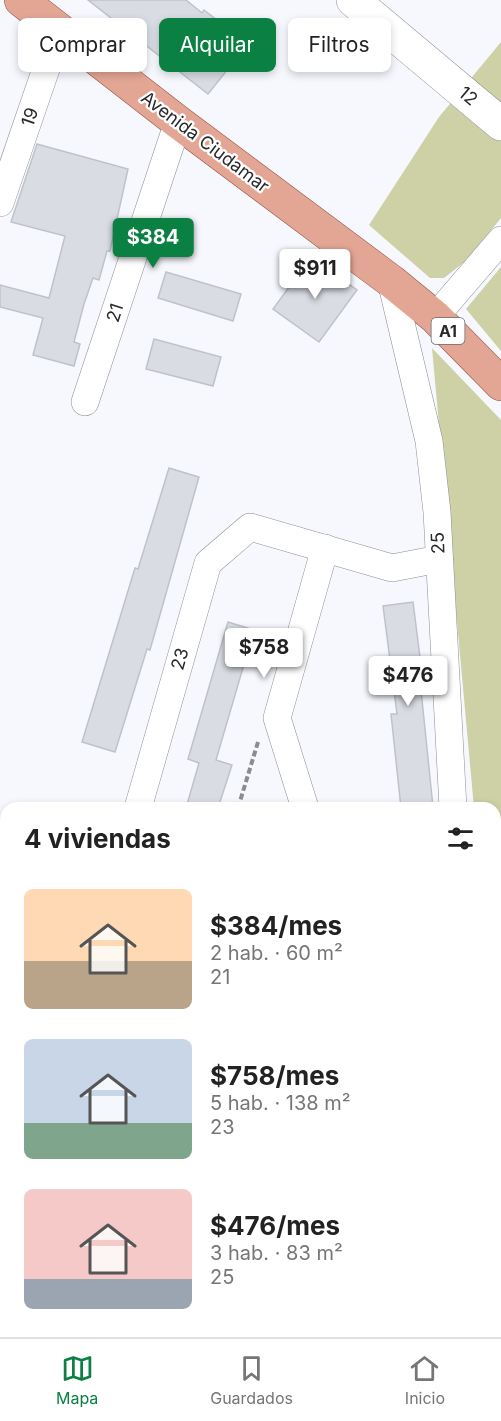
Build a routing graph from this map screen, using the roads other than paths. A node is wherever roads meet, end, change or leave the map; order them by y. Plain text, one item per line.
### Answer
1 (21, 0) edge
2 (353, 0) edge
3 (42, 18) edge
4 (45, 72) edge
5 (112, 72) edge
6 (178, 122) junction
7 (501, 123) edge
8 (0, 203) edge
9 (501, 240) edge
10 (391, 281) junction
11 (435, 317) junction
12 (501, 384) edge
13 (85, 402) dead end
14 (325, 548) junction
15 (439, 559) junction
16 (140, 802) edge
17 (303, 802) edge
18 (453, 802) edge

1 - 3 main road, Avenida Ciudamar
2 - 7 main road, 12
4 - 8 street, 19
5 - 6 main road, Avenida Ciudamar
6 - 10 main road, Avenida Ciudamar
6 - 13 street, 21
9 - 11 street
10 - 11 main road, A1
10 - 15 street, 25
11 - 12 main road, A1
14 - 15 street
14 - 16 street, 23
14 - 17 street
15 - 18 street, 25

